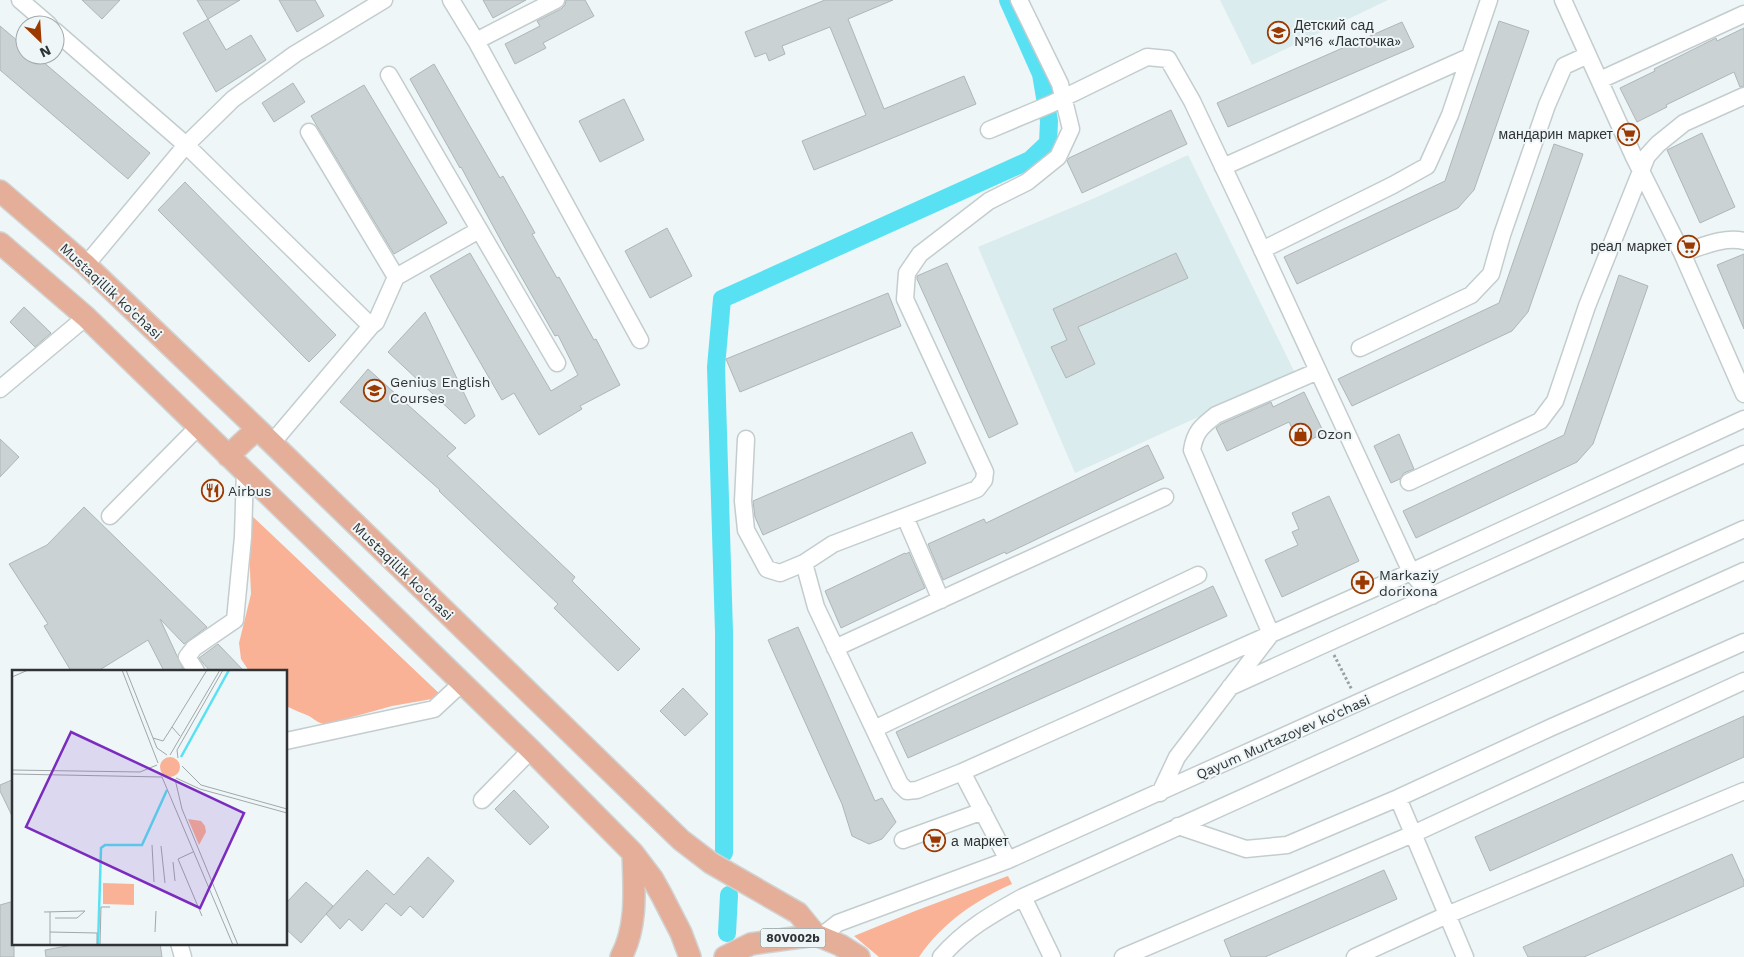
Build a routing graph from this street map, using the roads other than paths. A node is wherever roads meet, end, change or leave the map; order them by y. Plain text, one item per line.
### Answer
1 (20, 0) edge
2 (384, 0) edge
3 (451, 0) edge
4 (556, 0) edge
5 (1019, 0) edge
6 (1489, 0) edge
7 (1563, 0) edge
8 (1744, 14) edge
9 (37, 15) edge
10 (65, 40) edge
11 (476, 41) junction
12 (1588, 55) junction
13 (1469, 57) junction
14 (389, 75) dead end
15 (1600, 80) junction
16 (1744, 96) edge
17 (1058, 100) junction
18 (989, 130) dead end
19 (309, 132) dead end
20 (186, 144) junction
21 (1223, 166) junction
22 (1641, 171) junction
23 (0, 191) edge
24 (479, 230) junction
25 (1744, 241) edge
26 (0, 243) edge
27 (1262, 250) junction
28 (1682, 253) junction
29 (86, 266) junction
30 (396, 277) junction
31 (86, 317) junction
32 (371, 326) junction
33 (640, 340) dead end
34 (1360, 348) dead end
35 (558, 363) dead end
36 (1318, 371) junction
37 (0, 389) edge
38 (1744, 394) edge
39 (1744, 419) edge
40 (198, 427) junction
41 (264, 436) junction
42 (746, 439) dead end
43 (1744, 454) edge
44 (228, 456) junction
45 (244, 471) junction
46 (1409, 482) dead end
47 (1165, 497) dead end
48 (110, 516) dead end
49 (905, 517) junction
50 (1744, 529) edge
51 (804, 563) junction
52 (1744, 571) edge
53 (1411, 572) junction
54 (1198, 575) dead end
55 (1432, 596) junction
56 (941, 600) junction
57 (1271, 634) junction
58 (1744, 642) edge
59 (835, 648) junction
60 (195, 670) edge
61 (1744, 681) edge
62 (462, 683) junction
63 (1228, 688) junction
64 (874, 729) junction
65 (288, 741) edge
66 (531, 750) junction
67 (962, 772) junction
68 (1744, 791) edge
69 (1160, 792) junction
70 (1398, 798) junction
71 (482, 800) dead end
72 (983, 811) junction
73 (1178, 826) junction
74 (1413, 834) junction
75 (903, 840) dead end
76 (634, 853) junction
77 (1008, 860) junction
78 (1023, 896) junction
79 (1447, 916) junction
80 (818, 936) junction
81 (179, 944) edge
82 (183, 957) edge
83 (621, 957) edge
84 (690, 957) edge
85 (725, 957) edge
86 (859, 957) edge
87 (941, 957) edge
88 (1052, 957) edge
89 (1123, 957) edge
90 (1355, 957) edge
91 (1465, 957) edge

1 - 9 street
2 - 20 street
3 - 11 street
4 - 11 street
5 - 17 street
6 - 13 street
7 - 12 street
8 - 15 street
10 - 20 street
11 - 33 street
12 - 15 street
12 - 34 street
13 - 21 street
13 - 27 street
14 - 24 street
15 - 22 street
16 - 22 street
17 - 18 street
17 - 21 street
17 - 49 street
19 - 30 street
20 - 29 street
20 - 32 street
21 - 27 street
22 - 28 street
22 - 46 street
23 - 29 main road, Mustaqillik ko'chasi / 80V002b
24 - 30 street
24 - 35 street
25 - 28 street
26 - 31 main road
27 - 36 street
28 - 38 street
29 - 41 main road, Mustaqillik ko'chasi / 80V002b
30 - 32 street
31 - 37 street
31 - 40 main road
32 - 41 street
36 - 53 street
36 - 57 street
39 - 53 street
40 - 44 main road
40 - 48 street
41 - 44 main road
41 - 80 main road, Mustaqillik ko'chasi / 80V002b
42 - 51 street
43 - 55 street
44 - 45 main road
45 - 60 street
45 - 62 main road
47 - 56 street
49 - 51 street
49 - 56 street
50 - 69 street, Qayum Murtazoyev ko'chasi
51 - 59 street
52 - 73 street
53 - 55 street
53 - 57 street
54 - 64 street
55 - 63 street
56 - 59 street
57 - 63 street
57 - 67 street
58 - 70 street
59 - 64 street
61 - 74 street
62 - 65 street
62 - 66 main road
63 - 69 street
64 - 67 street
66 - 71 street
66 - 76 main road
67 - 72 street
68 - 79 street
69 - 77 street, Qayum Murtazoyev ko'chasi
70 - 73 street
70 - 74 street
72 - 75 street
72 - 77 street
73 - 78 street
74 - 79 street
74 - 89 street
76 - 83 main road
76 - 84 main road
77 - 80 street, Qayum Murtazoyev ko'chasi
78 - 87 street
78 - 88 street
79 - 90 street
79 - 91 street
80 - 85 main road, 80V002b
80 - 86 main road, 80V002b
81 - 82 street

